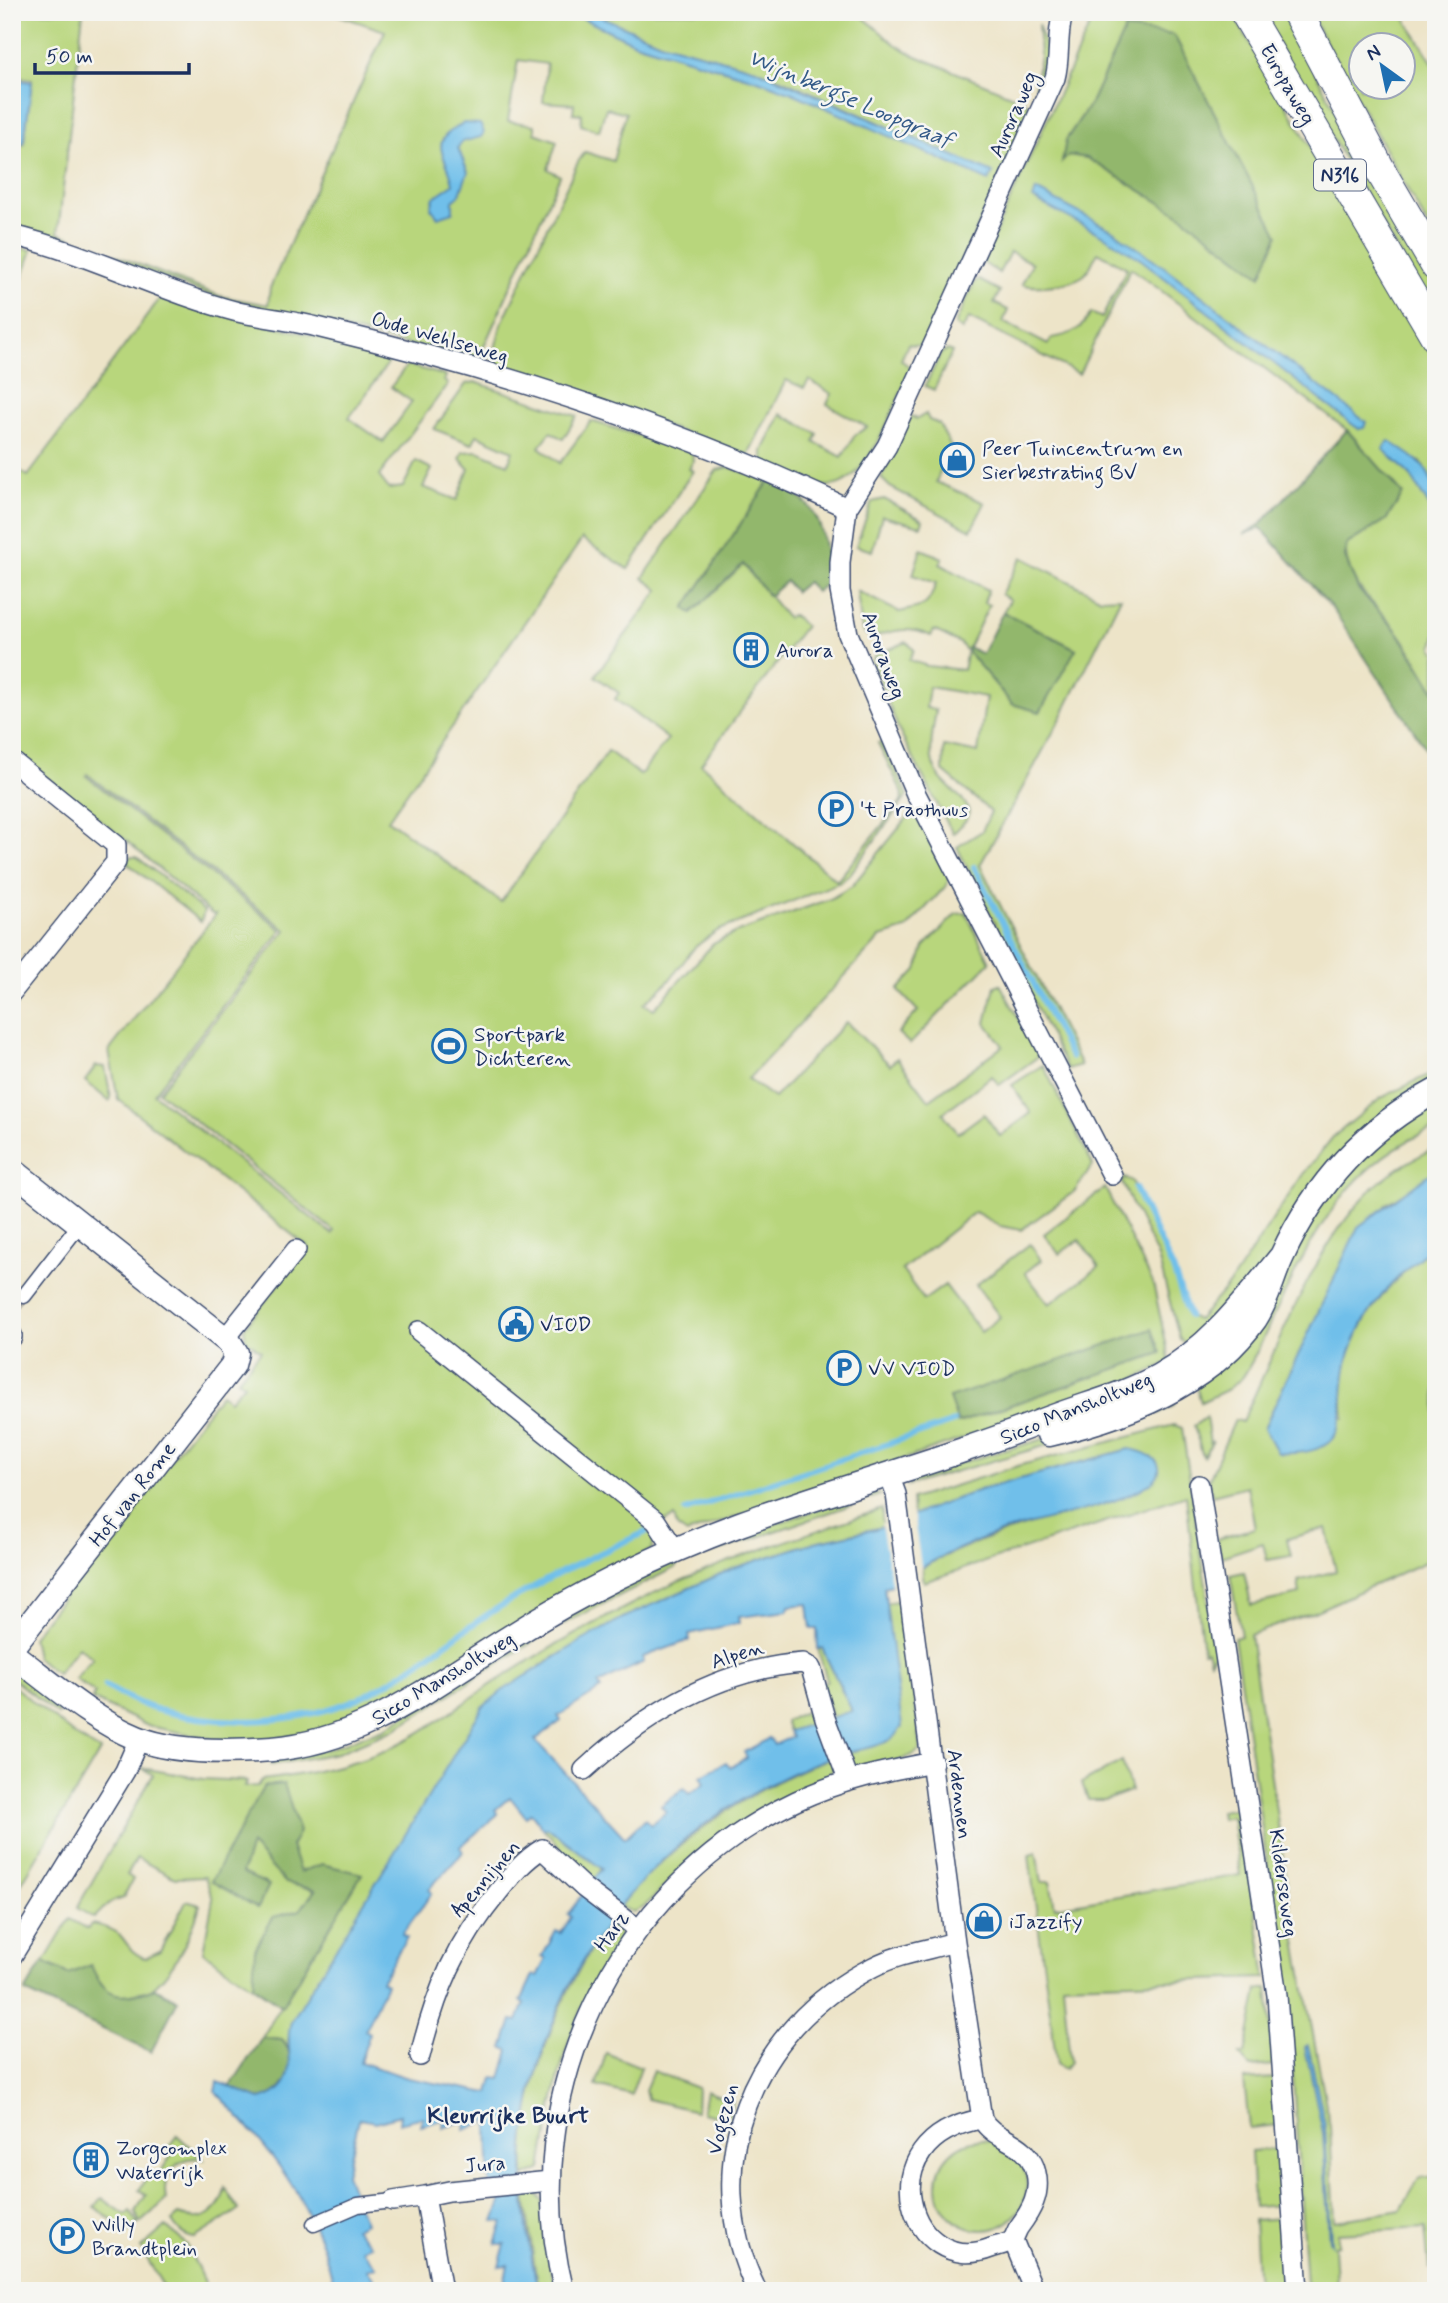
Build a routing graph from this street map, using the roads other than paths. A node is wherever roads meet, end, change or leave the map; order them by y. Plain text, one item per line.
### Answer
1 (1245, 12) edge
2 (1297, 12) edge
3 (1060, 15) edge
4 (12, 235) edge
5 (1436, 266) edge
6 (1436, 337) edge
7 (847, 508) junction
8 (12, 761) edge
9 (12, 992) edge
10 (1436, 1091) edge
11 (12, 1170) edge
12 (1112, 1175) dead end
13 (80, 1224) junction
14 (296, 1250) dead end
15 (24, 1296) tunnel mouth
16 (419, 1331) dead end
17 (225, 1339) junction
18 (889, 1475) junction
19 (1199, 1485) dead end
20 (675, 1550) junction
21 (12, 1647) edge
22 (12, 1654) edge
23 (139, 1739) junction
24 (933, 1762) junction
25 (584, 1770) dead end
26 (848, 1780) junction
27 (638, 1928) junction
28 (955, 1942) junction
29 (12, 1956) edge
30 (420, 2056) dead end
31 (982, 2119) junction
32 (550, 2180) junction
33 (425, 2196) junction
34 (393, 2201) joint
35 (314, 2224) dead end
36 (1013, 2240) junction
37 (442, 2291) edge
38 (564, 2291) edge
39 (757, 2291) edge
40 (1034, 2291) edge
41 (1298, 2291) edge

1 - 6 main road, Europaweg / N316
2 - 5 main road, Europaweg / N316
3 - 7 street, Auroraweg
4 - 7 street, Oude Wehlseweg
7 - 12 street, Auroraweg
8 - 9 street
10 - 18 street, Sicco Mansholtweg
11 - 13 street
13 - 15 street
13 - 17 street
14 - 17 street
16 - 20 street
17 - 21 street, Hof van Rome
18 - 20 street, Sicco Mansholtweg
18 - 24 street, Ardennen
19 - 41 street, Kilderseweg
20 - 23 street, Sicco Mansholtweg
22 - 23 street, Sicco Mansholtweg
23 - 29 street
24 - 26 street, Harz
24 - 28 street, Ardennen
25 - 26 street, Alpen
26 - 27 street, Harz
27 - 30 street, Apennijnen
27 - 32 street, Harz
28 - 31 street, Ardennen
28 - 39 street, Vogezen
31 - 36 street
31 - 36 street
32 - 33 street, Jura
32 - 38 street, Harz
33 - 34 street, Jura
33 - 37 street
34 - 35 street, Jura
36 - 40 street

